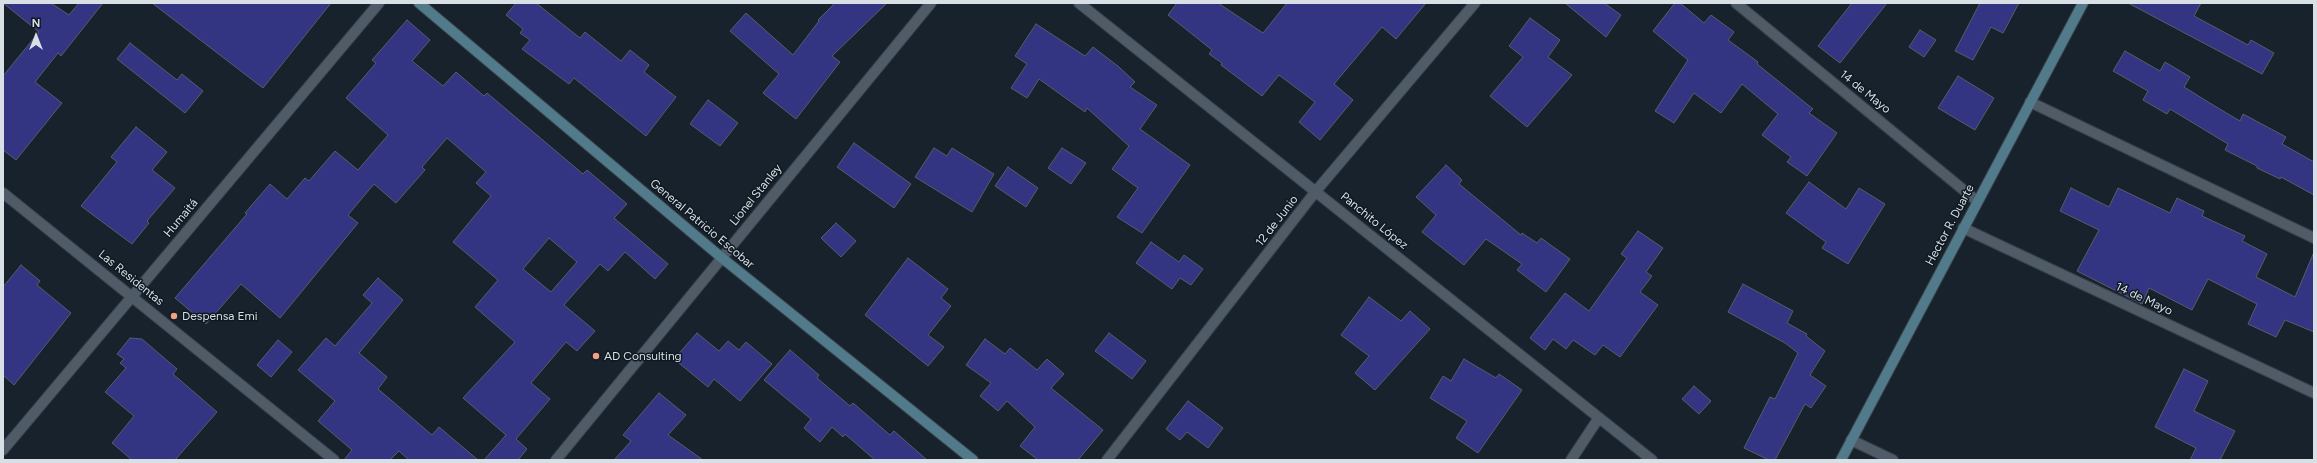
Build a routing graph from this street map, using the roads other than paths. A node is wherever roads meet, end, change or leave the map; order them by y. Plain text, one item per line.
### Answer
1 (378, 3) edge
2 (419, 3) edge
3 (931, 3) edge
4 (1079, 3) edge
5 (1475, 3) edge
6 (1736, 3) edge
7 (2083, 3) edge
8 (2030, 102) junction
9 (1316, 191) junction
10 (3, 193) edge
11 (1977, 200) junction
12 (1963, 228) junction
13 (2314, 238) edge
14 (722, 258) junction
15 (133, 296) junction
16 (2314, 393) edge
17 (1598, 419) junction
18 (1851, 440) junction
19 (3, 450) edge
20 (334, 460) edge
21 (556, 460) edge
22 (973, 460) edge
23 (1108, 460) edge
24 (1571, 460) edge
25 (1652, 460) edge
26 (1841, 460) edge
27 (1893, 460) edge

1 - 15 street, Humaitá
2 - 14 street, General Patricio Escobar
3 - 14 street, Lionel Stanley
4 - 9 street, Panchito López
5 - 9 street, 12 de Junio
6 - 11 street, 14 de Mayo
7 - 8 street, Hector R. Duarte
8 - 11 street, Hector R. Duarte
8 - 13 street
9 - 17 street, Panchito López
9 - 23 street, 12 de Junio
10 - 15 street, Las Residentas
11 - 12 street, Hector R. Duarte
12 - 16 street, 14 de Mayo
12 - 18 street, Hector R. Duarte
14 - 21 street, Lionel Stanley
14 - 22 street, General Patricio Escobar
15 - 19 street, Humaitá
15 - 20 street, Las Residentas
17 - 24 street
17 - 25 street, Panchito López
18 - 26 street, Hector R. Duarte
18 - 27 street

